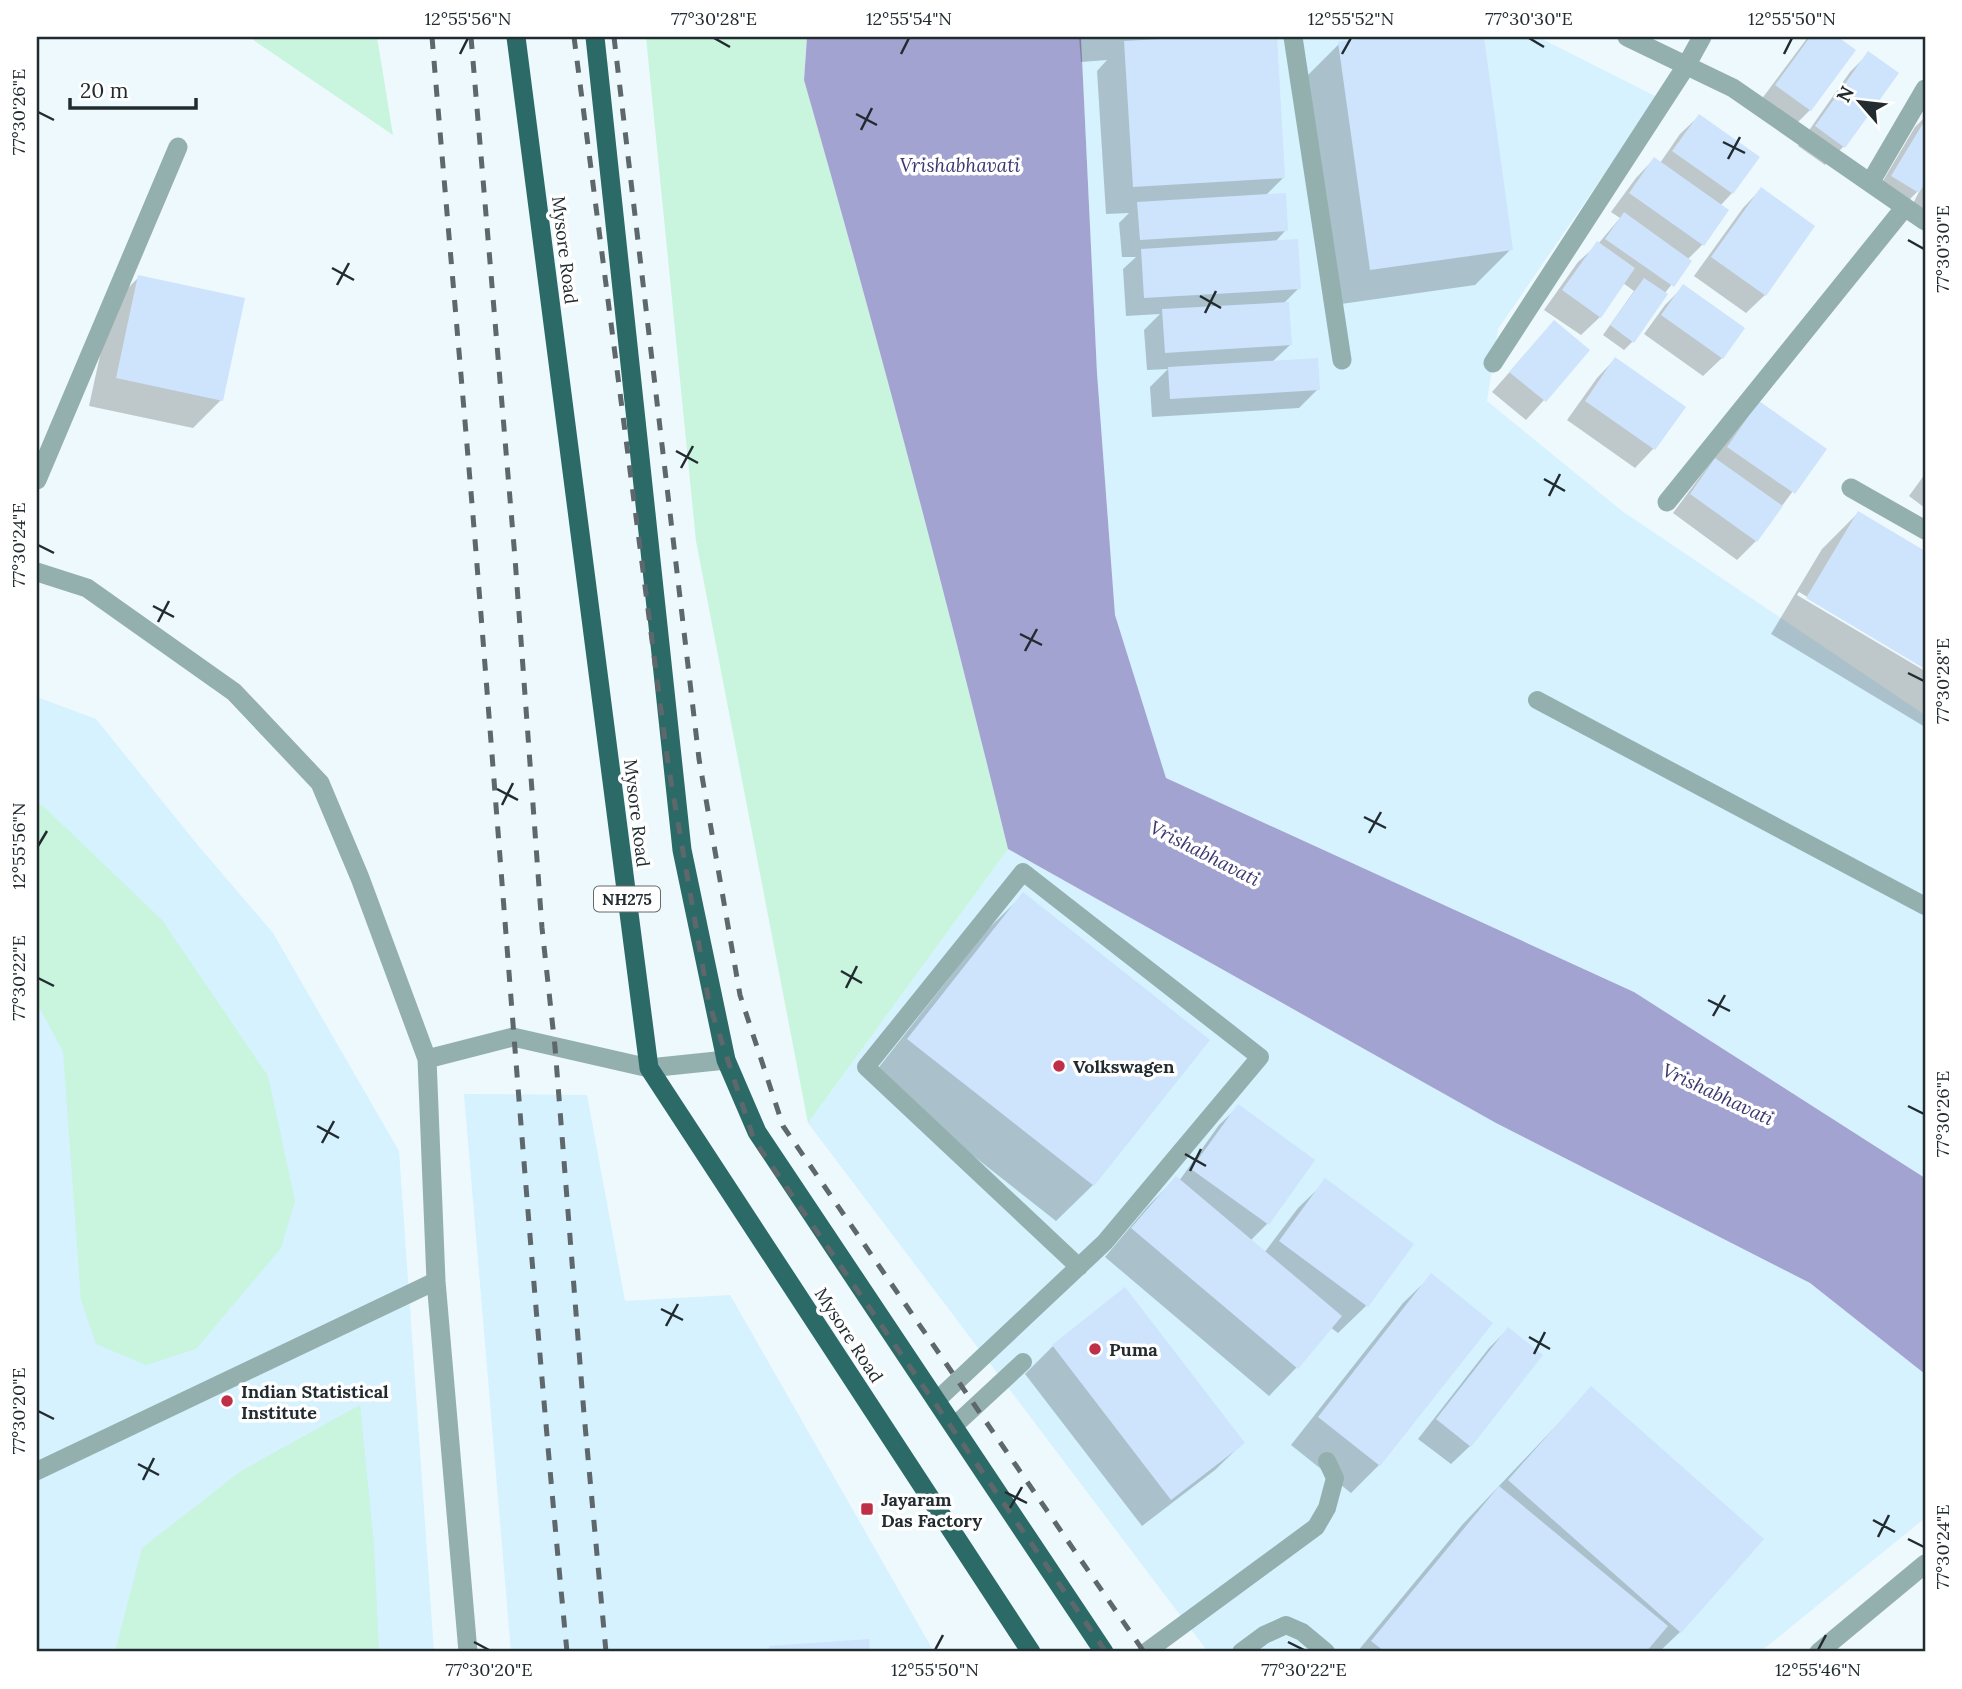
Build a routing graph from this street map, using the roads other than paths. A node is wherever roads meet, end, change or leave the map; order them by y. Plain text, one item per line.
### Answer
1 (516, 37) edge
2 (595, 37) edge
3 (1293, 37) edge
4 (1627, 37) edge
5 (1702, 37) edge
6 (1686, 66) junction
7 (1925, 89) edge
8 (178, 147) dead end
9 (1870, 183) junction
10 (1905, 207) junction
11 (1925, 221) edge
12 (1342, 360) dead end
13 (1493, 363) dead end
14 (37, 480) edge
15 (1851, 488) dead end
16 (1667, 502) dead end
17 (1925, 530) edge
18 (37, 572) edge
19 (1537, 700) dead end
20 (1925, 906) edge
21 (427, 1059) junction
22 (726, 1060) junction
23 (649, 1068) junction
24 (1079, 1267) junction
25 (436, 1280) junction
26 (1023, 1362) dead end
27 (936, 1401) junction
28 (954, 1426) junction
29 (1327, 1461) dead end
30 (37, 1471) edge
31 (1925, 1564) edge
32 (468, 1652) edge
33 (1031, 1652) edge
34 (1104, 1652) edge
35 (1146, 1652) edge
36 (1241, 1652) edge
37 (1326, 1652) edge
38 (1819, 1652) edge

1 - 23 highway, Mysore Road / NH275
2 - 22 highway, Mysore Road
3 - 12 street
4 - 6 street
5 - 6 street
6 - 9 street
6 - 13 street
7 - 9 street
8 - 14 street
9 - 10 street
10 - 11 street
10 - 16 street
15 - 17 street
18 - 21 street
19 - 20 lane
21 - 23 street
21 - 25 street
22 - 23 street
22 - 27 highway, Mysore Road
23 - 33 highway, Mysore Road / NH275
24 - 24 lane
24 - 27 lane
25 - 30 lane
25 - 32 street
26 - 28 lane
27 - 28 highway, Mysore Road
28 - 34 highway, Mysore Road
29 - 35 lane
31 - 38 street
36 - 37 lane

